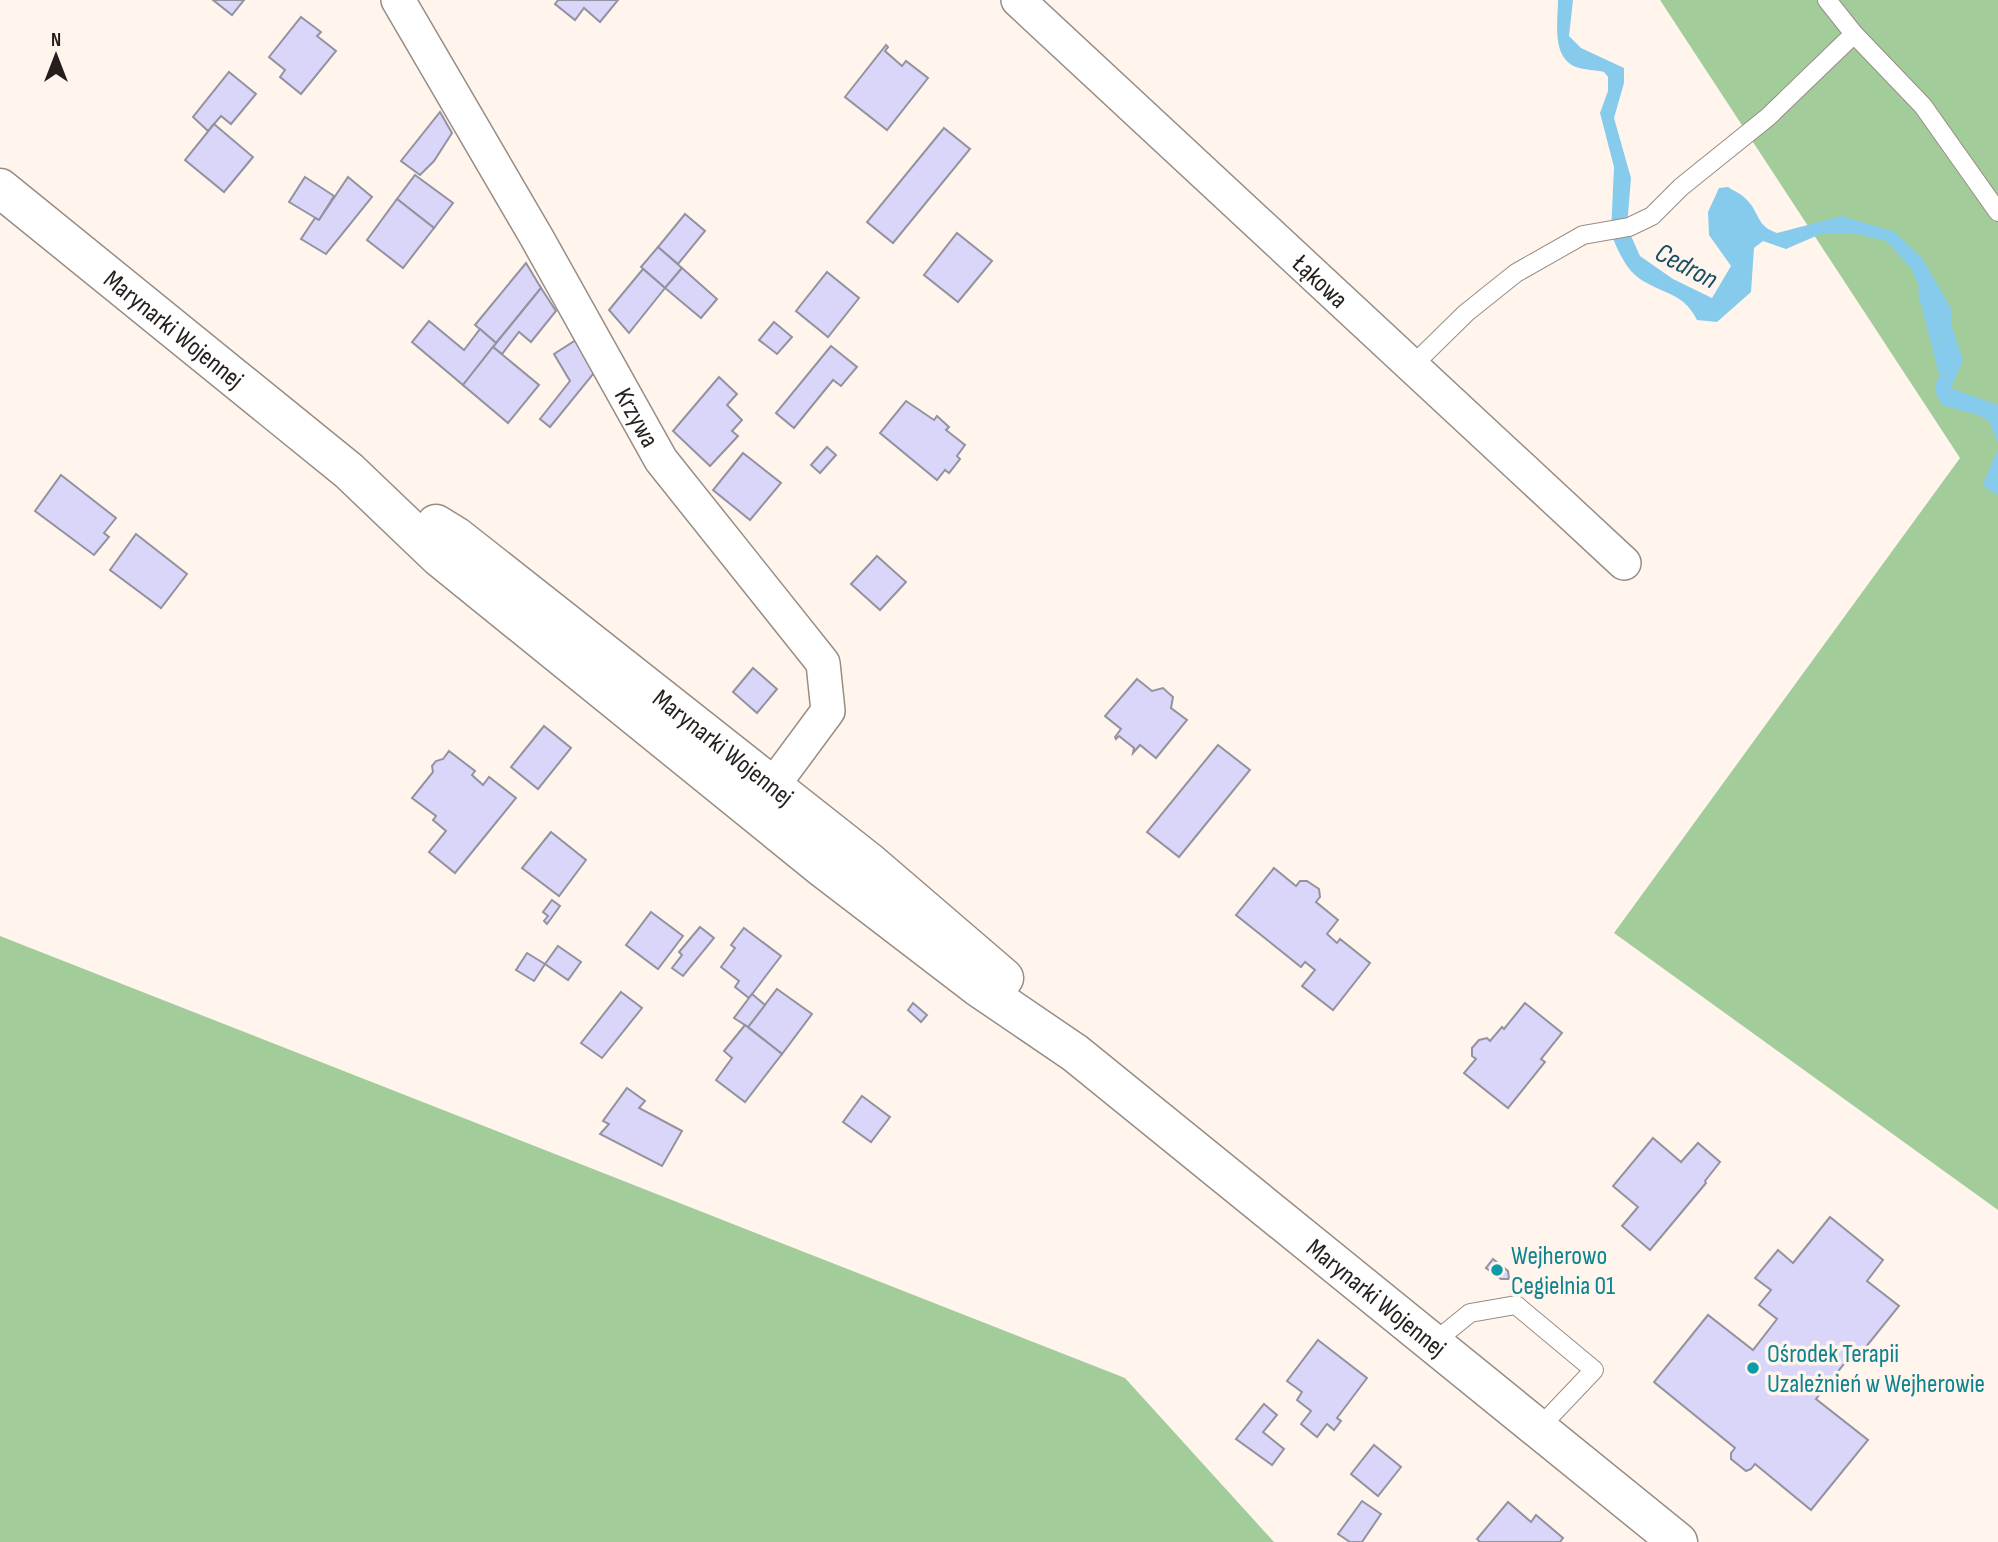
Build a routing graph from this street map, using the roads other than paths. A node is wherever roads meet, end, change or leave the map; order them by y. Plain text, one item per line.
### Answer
1 (398, 0) edge
2 (1018, 0) edge
3 (1826, 0) edge
4 (1854, 34) junction
5 (0, 188) edge
6 (1998, 212) edge
7 (1413, 366) junction
8 (1624, 563) dead end
9 (764, 799) junction
10 (1433, 1343) junction
11 (1538, 1429) junction
12 (1678, 1542) edge

1 - 9 street, Krzywa
2 - 7 street, Łąkowa
3 - 4 lane
4 - 6 lane
4 - 7 lane
5 - 9 main road, Marynarki Wojennej
7 - 8 street, Łąkowa
9 - 10 main road, Marynarki Wojennej
10 - 11 main road, Marynarki Wojennej
10 - 11 lane
11 - 12 main road, Marynarki Wojennej

